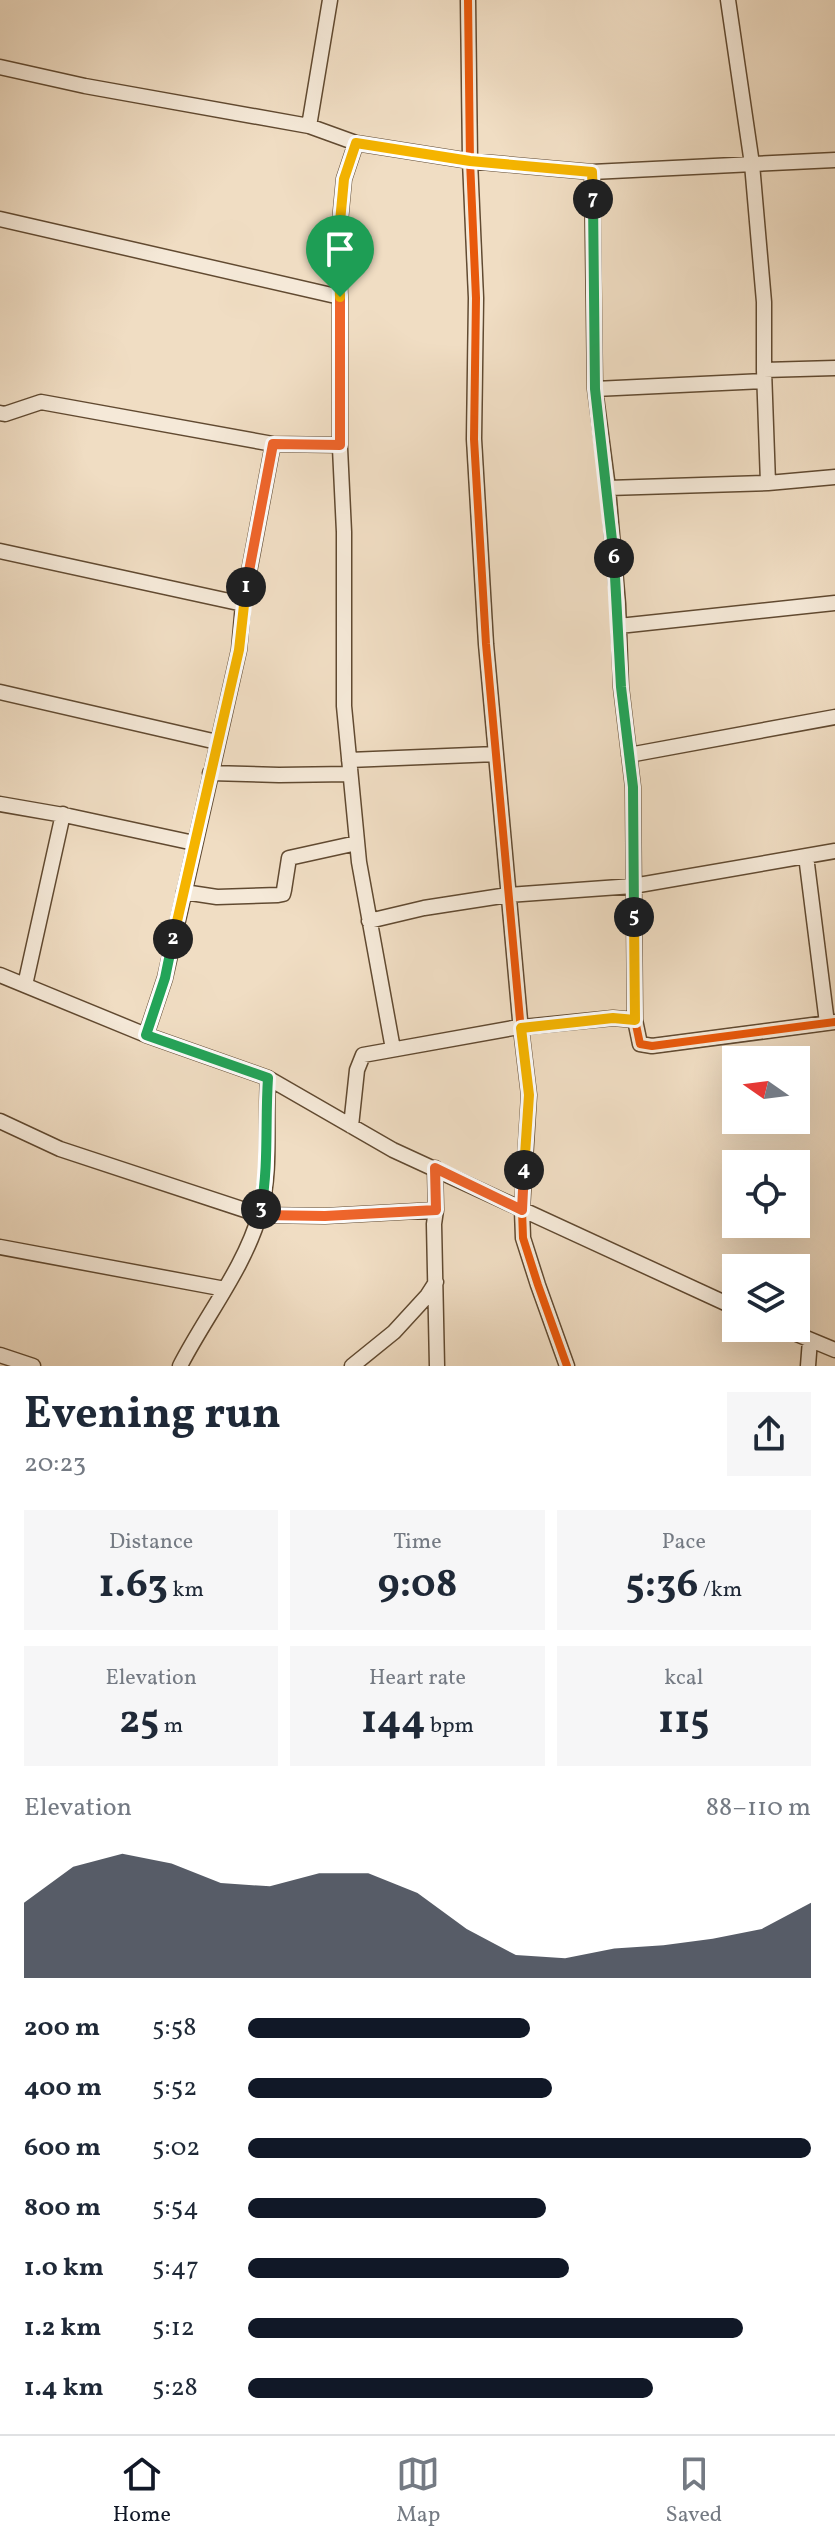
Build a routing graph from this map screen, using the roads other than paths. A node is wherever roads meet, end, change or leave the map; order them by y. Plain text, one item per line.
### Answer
1 (330, 0) edge
2 (468, 0) edge
3 (728, 0) edge
4 (0, 67) edge
5 (309, 126) junction
6 (356, 143) junction
7 (835, 160) edge
8 (470, 161) junction
9 (752, 164) junction
10 (592, 172) junction
11 (0, 219) edge
12 (340, 297) junction
13 (835, 368) edge
14 (764, 376) junction
15 (595, 389) junction
16 (0, 413) edge
17 (273, 444) junction
18 (340, 445) junction
19 (835, 477) edge
20 (768, 483) junction
21 (608, 488) junction
22 (0, 551) edge
23 (835, 603) edge
24 (243, 604) junction
25 (619, 626) junction
26 (0, 692) edge
27 (835, 717) edge
28 (217, 742) junction
29 (496, 754) junction
30 (629, 755) junction
31 (349, 767) junction
32 (210, 773) junction
33 (0, 804) edge
34 (63, 814) junction
35 (194, 843) junction
36 (357, 843) junction
37 (835, 851) edge
38 (806, 856) junction
39 (633, 886) junction
40 (184, 892) junction
41 (508, 895) junction
42 (369, 921) junction
43 (0, 975) edge
44 (25, 985) junction
45 (635, 1020) junction
46 (831, 1023) edge
47 (521, 1028) junction
48 (146, 1035) junction
49 (393, 1049) junction
50 (268, 1078) junction
51 (0, 1121) edge
52 (351, 1126) junction
53 (435, 1168) junction
54 (436, 1210) junction
55 (522, 1210) junction
56 (260, 1215) junction
57 (0, 1247) edge
58 (436, 1282) junction
59 (225, 1289) junction
60 (722, 1302) edge
61 (810, 1340) edge
62 (810, 1342) edge
63 (835, 1350) edge
64 (0, 1355) edge
65 (33, 1366) edge
66 (180, 1366) edge
67 (352, 1366) edge
68 (437, 1366) edge
69 (567, 1366) edge
70 (808, 1366) edge

1 - 5 street
2 - 8 street
3 - 9 street
4 - 5 street
5 - 6 street
6 - 8 street
6 - 12 street
7 - 9 street
8 - 10 street
8 - 29 street
9 - 10 street
9 - 14 street
10 - 15 street
11 - 12 street
12 - 18 street
13 - 14 street
14 - 15 street
14 - 20 street
15 - 21 street
16 - 17 street
17 - 18 street
17 - 24 street
18 - 31 street
19 - 20 street
20 - 21 street
21 - 25 street
22 - 24 street
23 - 25 street
24 - 28 street
25 - 30 street
26 - 28 street
27 - 30 street
28 - 32 street
29 - 31 street
29 - 41 street
30 - 39 street
31 - 32 street
31 - 36 street
32 - 35 street
33 - 34 street
34 - 35 street
34 - 44 street
35 - 40 street
36 - 40 street
36 - 42 street
37 - 38 street
38 - 39 street
38 - 46 street
39 - 41 street
39 - 45 street
40 - 48 street
41 - 42 street
41 - 47 street
42 - 49 street
43 - 44 street
44 - 48 street
45 - 46 street
45 - 47 street
47 - 49 street
47 - 55 street
48 - 50 street
49 - 52 street
50 - 52 street
50 - 56 street
51 - 56 street
52 - 53 street
53 - 54 street
53 - 55 street
54 - 56 street
54 - 58 street
55 - 60 street
55 - 69 street
56 - 59 street
57 - 59 street
58 - 67 street
58 - 68 street
59 - 66 street
61 - 63 street
62 - 70 street
64 - 65 street

